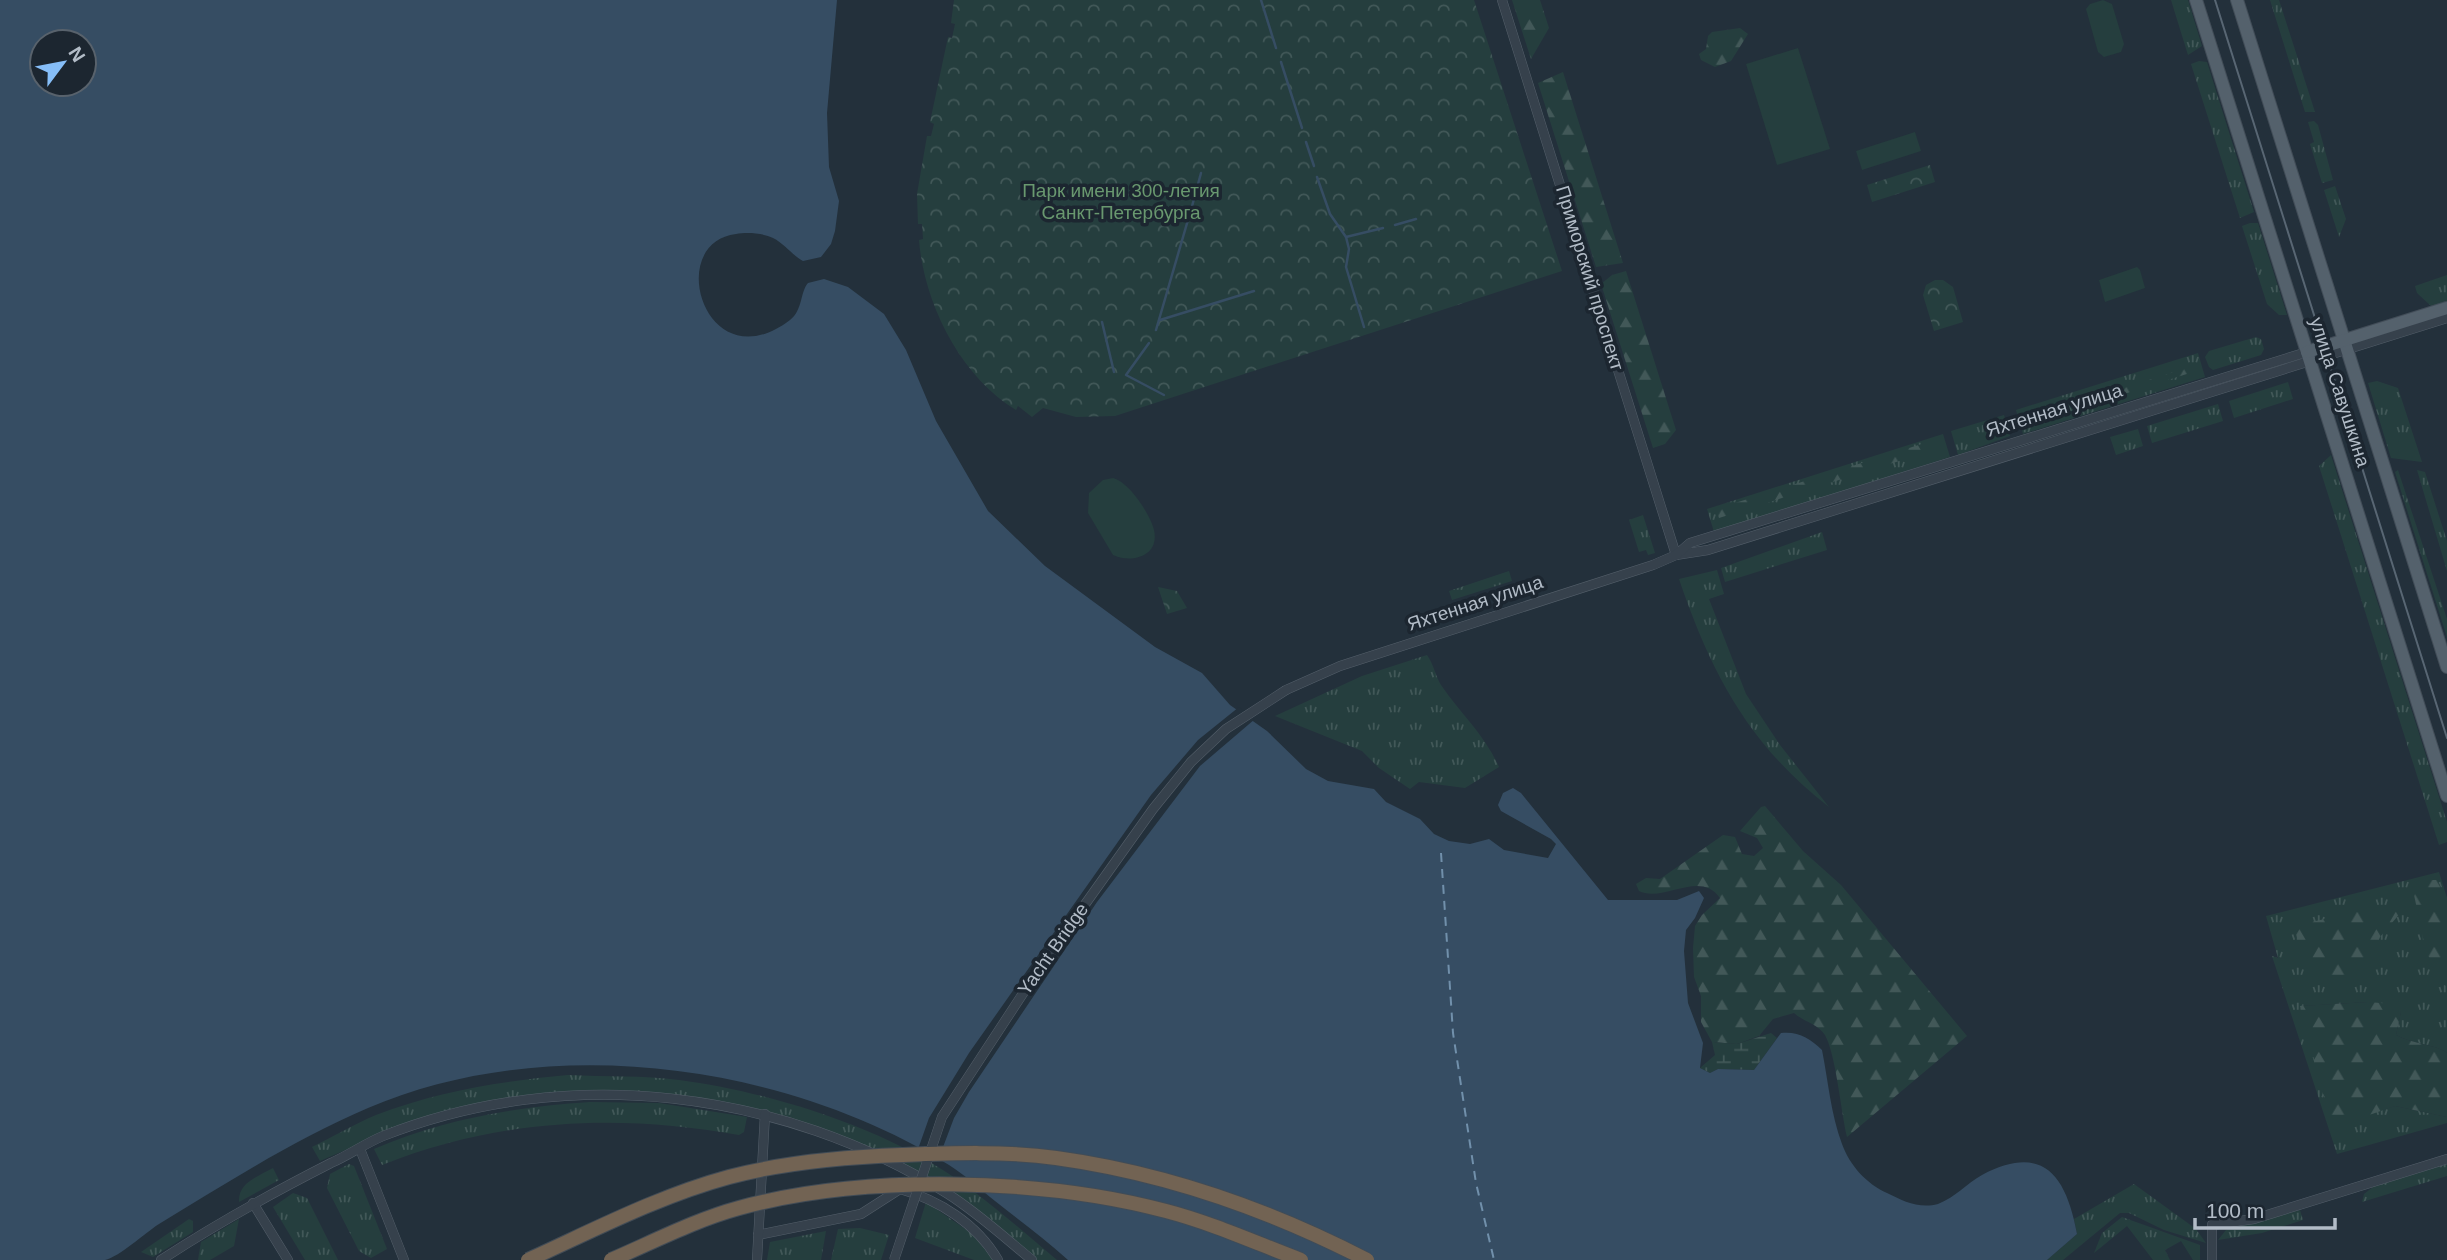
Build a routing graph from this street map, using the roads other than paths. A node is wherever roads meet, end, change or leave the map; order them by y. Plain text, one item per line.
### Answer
1 (1502, 0) edge
2 (2196, 0) edge
3 (2237, 0) edge
4 (2447, 308) edge
5 (2447, 318) edge
6 (2346, 345) junction
7 (2308, 356) junction
8 (1676, 555) junction
9 (2447, 667) edge
10 (1286, 690) joint
11 (2447, 796) edge
12 (765, 1114) junction
13 (360, 1149) junction
14 (2447, 1159) edge
15 (253, 1203) junction
16 (758, 1235) junction
17 (161, 1260) edge
18 (289, 1260) edge
19 (404, 1260) edge
20 (528, 1260) edge
21 (611, 1260) edge
22 (757, 1260) edge
23 (894, 1260) edge
24 (998, 1260) edge
25 (1032, 1260) edge
26 (1301, 1260) edge
27 (1367, 1260) edge
28 (2212, 1260) edge

1 - 8 street, Приморский проспект
2 - 7 main road, улица Савушкина
3 - 6 main road, улица Савушкина
4 - 6 main road, Яхтенная улица
5 - 6 street, Яхтенная улица
6 - 7 main road, Яхтенная улица
6 - 9 main road, улица Савушкина
7 - 8 street, Яхтенная улица
7 - 11 main road, улица Савушкина
8 - 10 street, Яхтенная улица
10 - 23 street, Yacht Bridge, bridge
12 - 13 street
12 - 16 street
12 - 25 street
13 - 15 street
13 - 19 street
14 - 28 street
15 - 17 street
15 - 18 street
16 - 22 street
16 - 24 street
20 - 27 highway, bridge
21 - 26 highway, bridge

